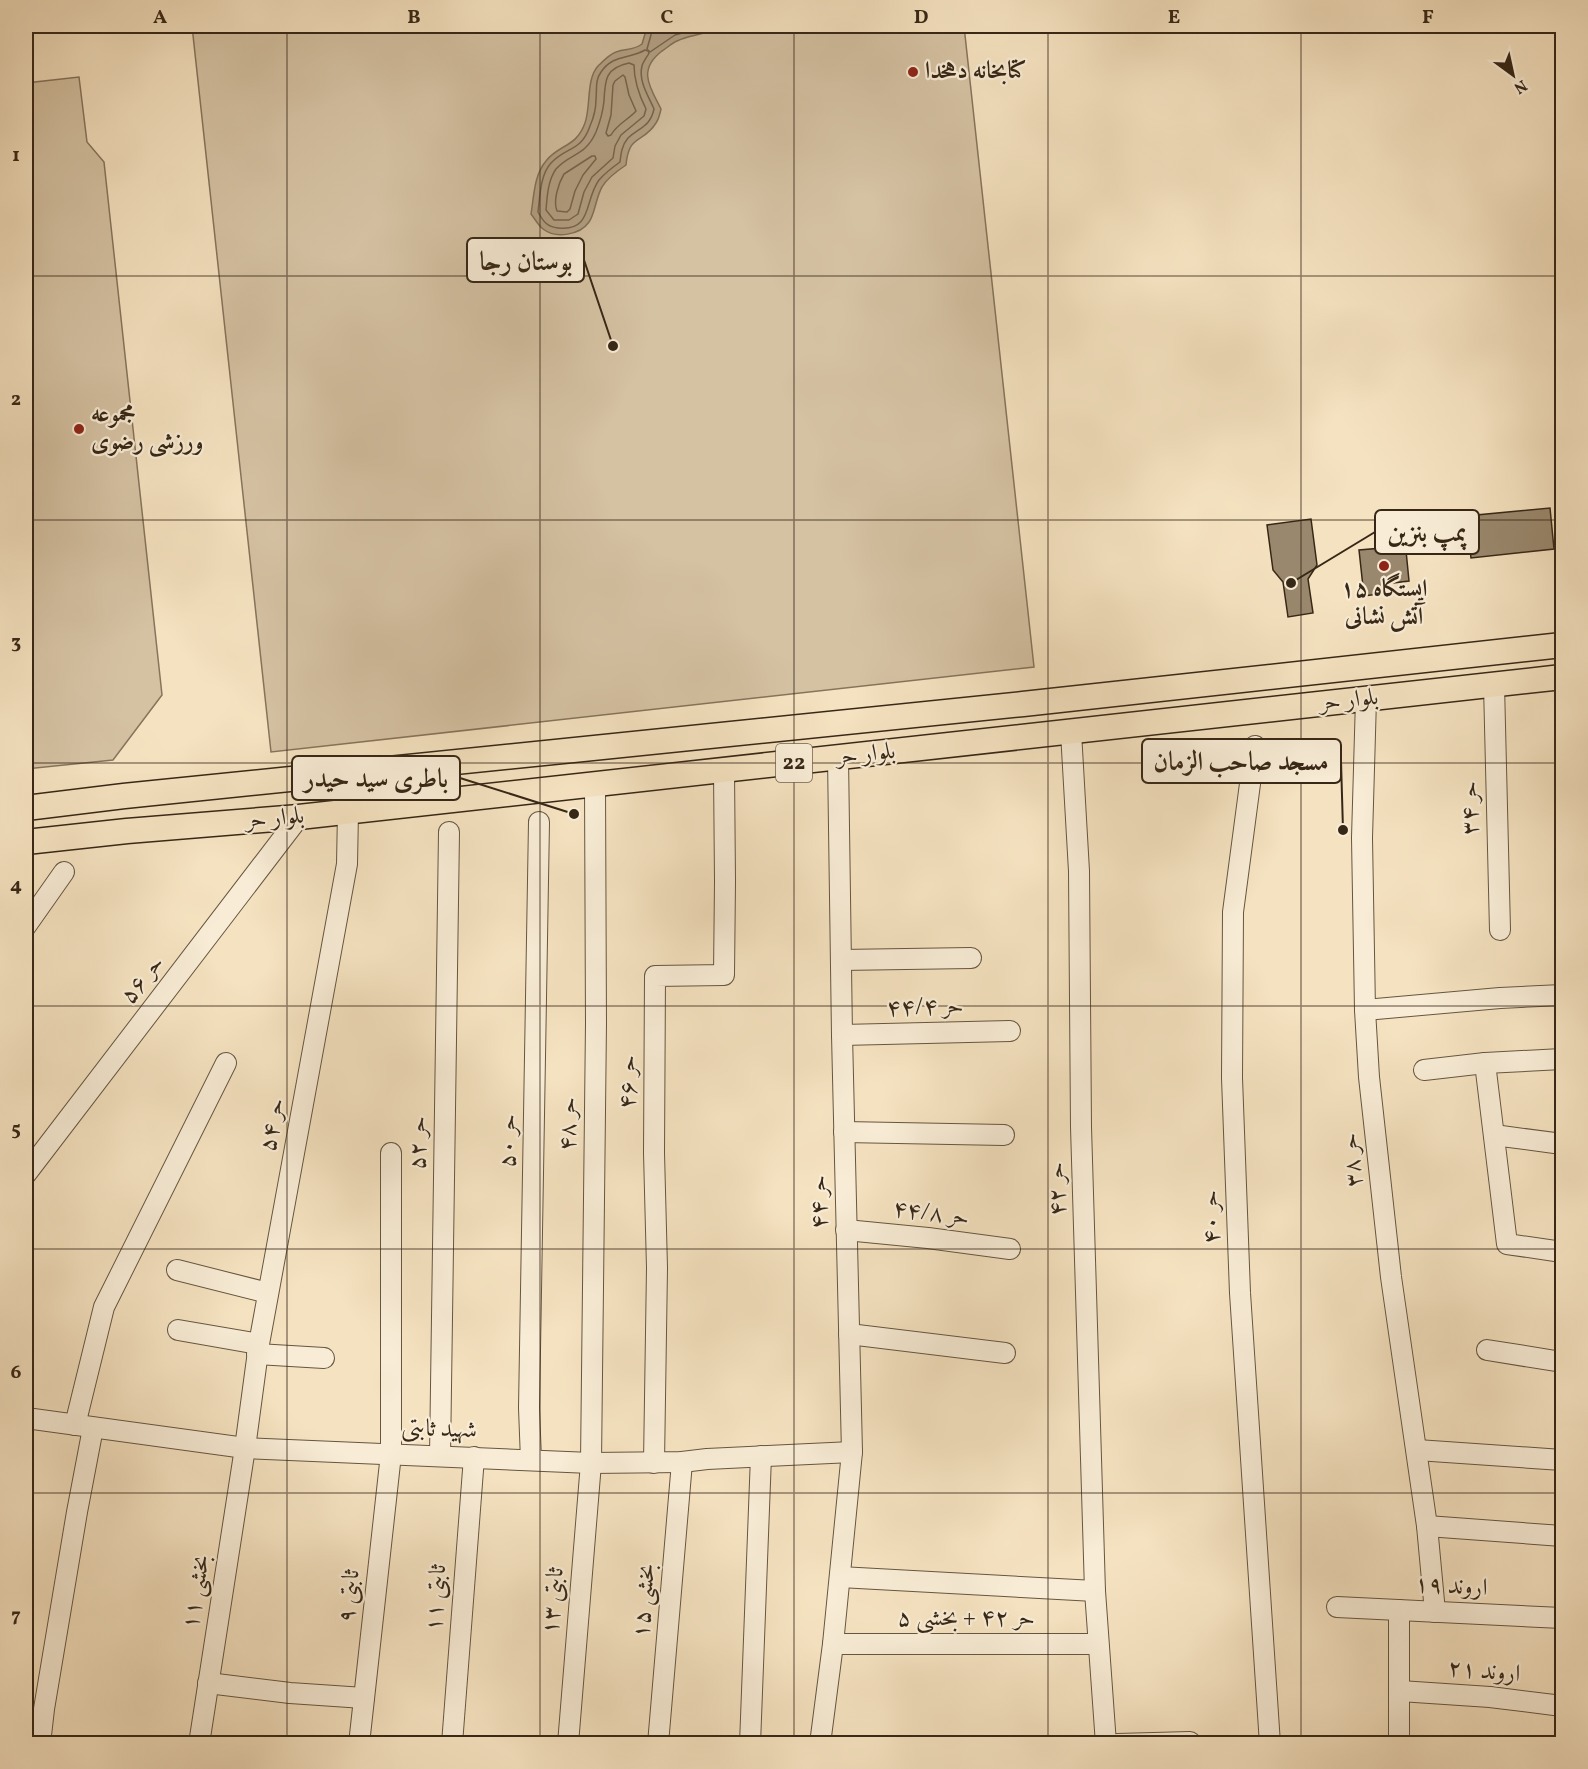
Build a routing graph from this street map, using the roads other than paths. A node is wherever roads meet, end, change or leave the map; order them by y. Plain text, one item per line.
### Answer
1 (1563, 645) edge
2 (1563, 677) edge
3 (1494, 685) junction
4 (1366, 699) junction
5 (1071, 732) junction
6 (1255, 746) dead end
7 (838, 758) junction
8 (724, 771) junction
9 (595, 785) junction
10 (124, 796) junction
11 (26, 808) edge
12 (348, 812) junction
13 (299, 817) junction
14 (540, 822) dead end
15 (127, 831) junction
16 (449, 832) dead end
17 (26, 842) edge
18 (64, 872) dead end
19 (26, 926) edge
20 (1500, 930) dead end
21 (971, 958) dead end
22 (841, 960) junction
23 (1563, 995) edge
24 (1365, 1010) junction
25 (1010, 1031) dead end
26 (842, 1035) junction
27 (1563, 1059) edge
28 (226, 1063) dead end
29 (1485, 1063) junction
30 (1424, 1070) dead end
31 (844, 1132) junction
32 (1004, 1135) dead end
33 (1494, 1135) junction
34 (1563, 1144) edge
35 (392, 1153) dead end
36 (26, 1174) edge
37 (846, 1230) junction
38 (1010, 1249) dead end
39 (1563, 1252) edge
40 (177, 1270) dead end
41 (268, 1293) junction
42 (178, 1330) dead end
43 (849, 1334) junction
44 (258, 1349) junction
45 (1486, 1350) dead end
46 (1005, 1353) dead end
47 (324, 1358) dead end
48 (1563, 1362) edge
49 (26, 1418) edge
50 (84, 1426) junction
51 (245, 1448) junction
52 (1417, 1450) junction
53 (852, 1452) junction
54 (391, 1454) junction
55 (440, 1455) junction
56 (761, 1456) junction
57 (474, 1457) junction
58 (531, 1460) junction
59 (1563, 1460) edge
60 (682, 1462) junction
61 (591, 1463) junction
62 (654, 1463) junction
63 (1428, 1526) junction
64 (1563, 1536) edge
65 (840, 1577) junction
66 (1095, 1591) junction
67 (1337, 1607) dead end
68 (1399, 1610) junction
69 (1435, 1611) junction
70 (1563, 1618) edge
71 (833, 1644) junction
72 (1098, 1644) junction
73 (208, 1683) junction
74 (1400, 1691) junction
75 (364, 1698) junction
76 (1563, 1706) edge
77 (1190, 1742) edge
78 (40, 1743) edge
79 (199, 1743) edge
80 (359, 1743) edge
81 (452, 1743) edge
82 (568, 1743) edge
83 (658, 1743) edge
84 (750, 1743) edge
85 (820, 1743) edge
86 (1106, 1743) edge
87 (1117, 1743) edge
88 (1270, 1743) edge
89 (1399, 1743) edge

1 - 10 main road, بلوار حر / 22
2 - 3 main road, بلوار حر / 22
3 - 4 main road, بلوار حر / 22
3 - 20 street, حر ۳۴
4 - 5 main road, بلوار حر / 22
4 - 24 street, حر ۳۸
5 - 7 main road, بلوار حر / 22
5 - 66 street, حر ۴۲
6 - 88 street, حر ۴۰
7 - 8 main road, بلوار حر / 22
7 - 22 street, حر ۴۴
8 - 9 main road, بلوار حر / 22
8 - 62 street, حر ۴۶
9 - 12 main road, بلوار حر / 22
9 - 61 street, حر ۴۸
10 - 11 main road, بلوار حر / 22
10 - 15 main road
12 - 13 main road, بلوار حر / 22
12 - 41 street, حر ۵۴
13 - 15 main road, بلوار حر / 22
13 - 36 street, حر ۵۶
14 - 58 street, حر ۵۰
15 - 17 main road, بلوار حر / 22
16 - 55 street, حر ۵۲
18 - 19 street
21 - 22 street
22 - 26 street, حر ۴۴
23 - 24 street
24 - 52 street, حر ۳۸
25 - 26 street, حر ۴۴/۴
26 - 31 street, حر ۴۴
27 - 29 street
28 - 50 street
29 - 30 street
29 - 33 street
31 - 32 street
31 - 37 street, حر ۴۴
33 - 34 street
33 - 39 street
35 - 54 street, ثابتی ۹
37 - 38 street, حر ۴۴/۸
37 - 43 street, حر ۴۴
40 - 41 street
41 - 44 street, حر ۵۴
42 - 44 street
43 - 46 street
43 - 53 street, حر ۴۴
44 - 47 street
44 - 51 street, حر ۵۴
45 - 48 street
49 - 50 street, شهید ثابتی
50 - 51 street, شهید ثابتی
50 - 78 street
51 - 54 street, شهید ثابتی
51 - 73 street, بخشی ۱۱
52 - 59 street
52 - 63 street, حر ۳۸
53 - 56 street, شهید ثابتی
53 - 65 street, حر ۴۴
54 - 55 street, شهید ثابتی
54 - 75 street, ثابتی ۹
55 - 57 street, شهید ثابتی
56 - 60 street, شهید ثابتی
56 - 84 street
57 - 58 street, شهید ثابتی
57 - 81 street, ثابتی ۱۱
58 - 61 street, شهید ثابتی
60 - 62 street, شهید ثابتی
60 - 83 street, بخشی ۱۵
61 - 62 street, شهید ثابتی
61 - 82 street, ثابتی ۱۳
63 - 64 street
63 - 69 street, حر ۳۸
65 - 66 street
65 - 71 street, حر ۴۴
66 - 72 street, حر ۴۲
67 - 68 street, اروند ۱۹
68 - 69 street, اروند ۱۹
68 - 74 street
69 - 70 street, اروند ۱۹
71 - 72 street, حر ۴۲ + بخشی ۵
71 - 85 street, حر ۴۴
72 - 86 street, حر ۴۲
73 - 75 street
73 - 79 street, بخشی ۱۱
74 - 76 street, اروند ۲۱
74 - 89 street
75 - 80 street, ثابتی ۹
77 - 87 street

